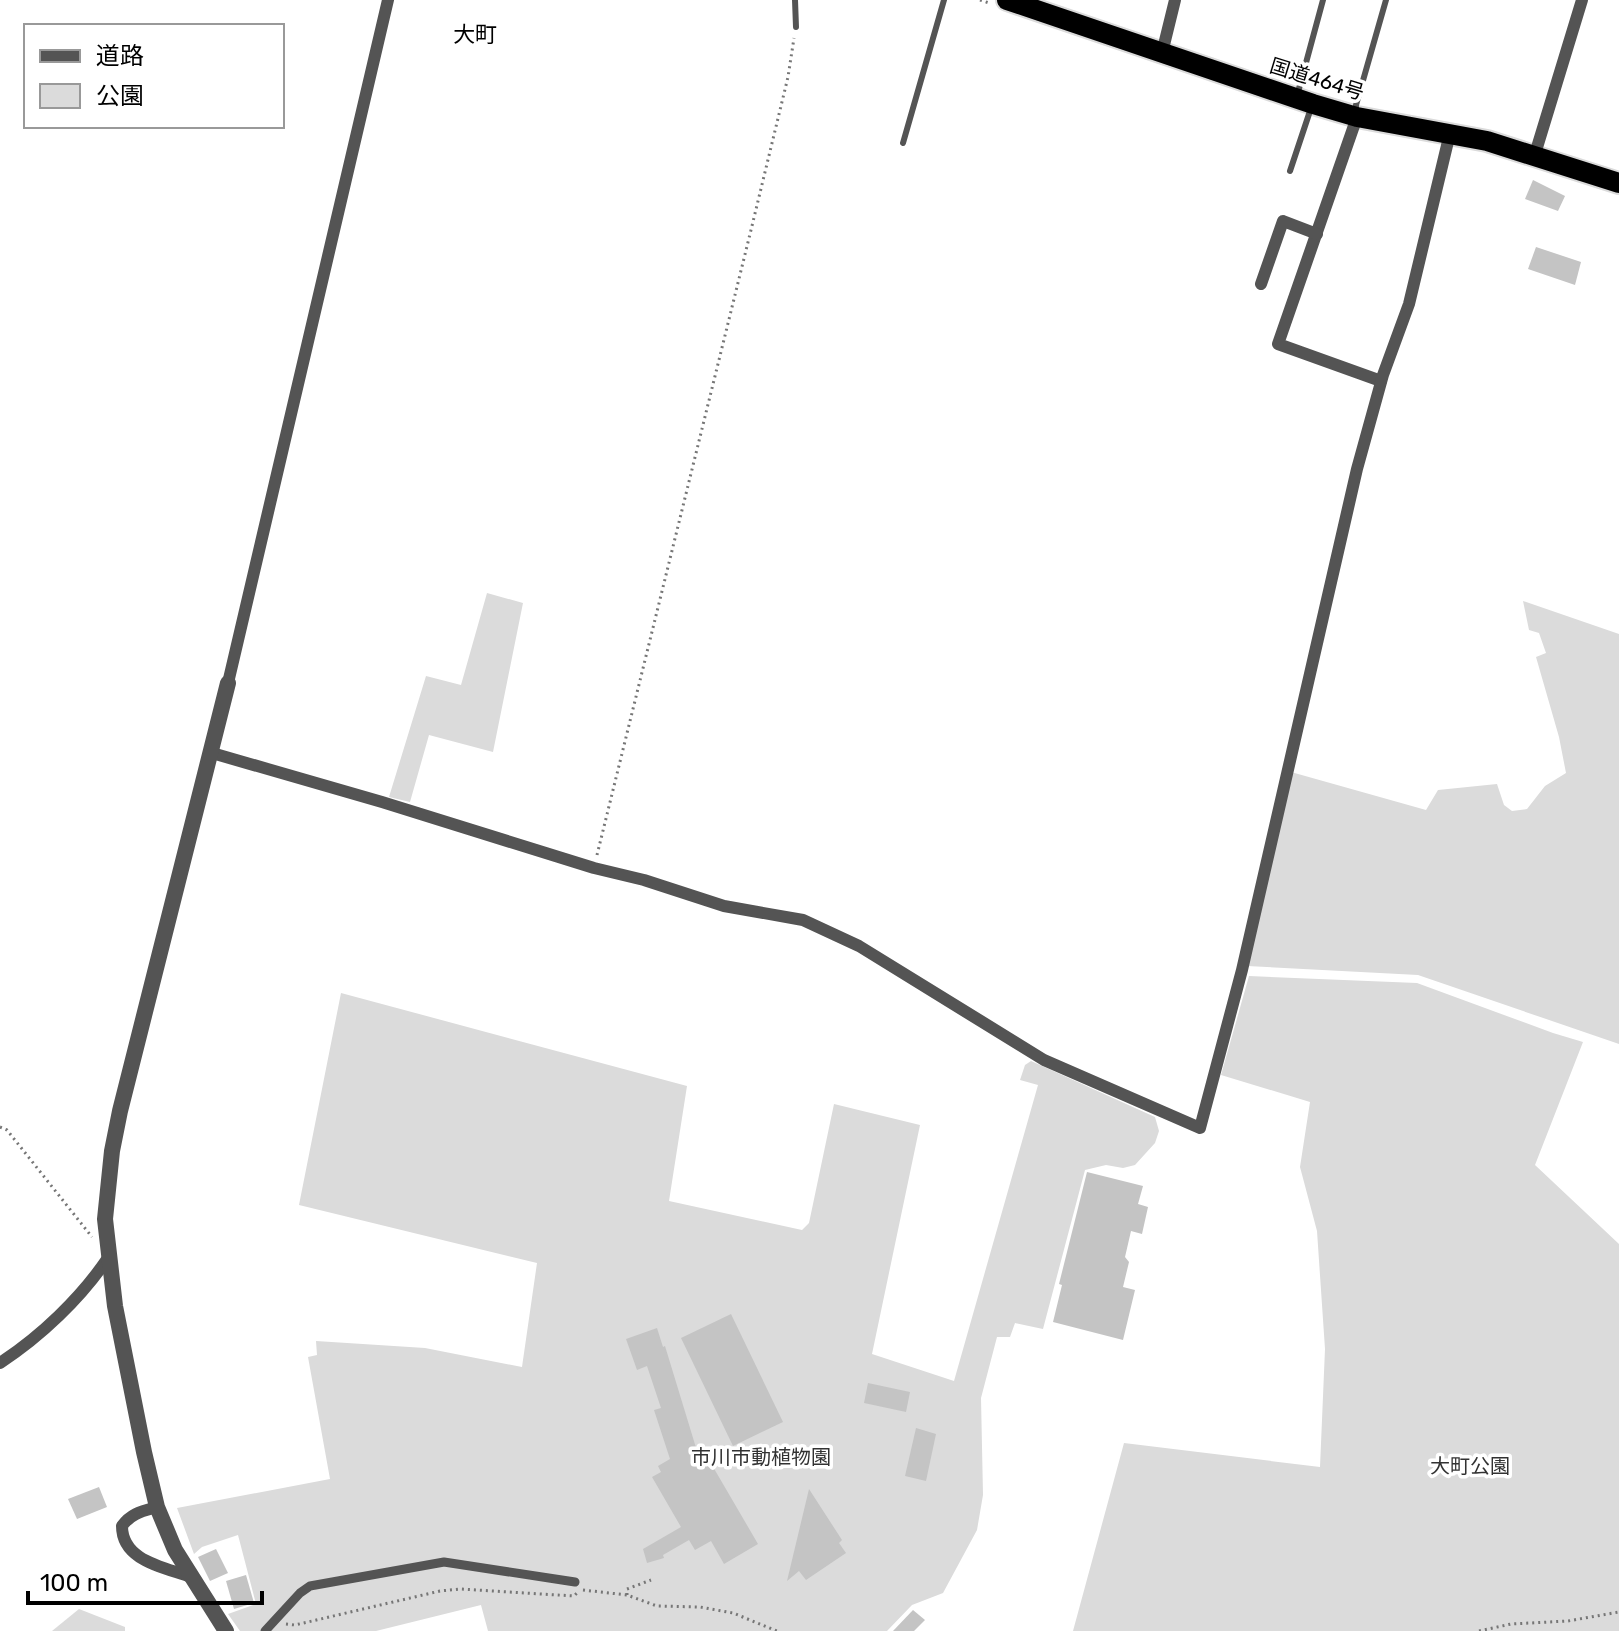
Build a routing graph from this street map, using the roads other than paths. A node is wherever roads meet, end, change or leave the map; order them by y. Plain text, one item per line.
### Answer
1 (388, 0) edge
2 (795, 0) edge
3 (944, 0) edge
4 (1007, 0) edge
5 (1175, 0) edge
6 (1323, 0) edge
7 (1386, 0) edge
8 (1582, 0) edge
9 (796, 27) road end
10 (1162, 53) junction
11 (1304, 102) junction
12 (1357, 117) junction
13 (1450, 133) junction
14 (903, 143) dead end
15 (1535, 154) junction
16 (1290, 171) dead end
17 (1619, 183) edge
18 (1317, 234) junction
19 (1261, 284) dead end
20 (1381, 381) junction
21 (228, 683) joint
22 (212, 753) junction
23 (108, 1258) junction
24 (0, 1363) edge
25 (157, 1507) junction
26 (191, 1577) junction
27 (575, 1582) dead end
28 (226, 1631) edge
29 (265, 1631) edge

1 - 21 street
2 - 9 lane
3 - 14 lane
4 - 10 highway, 国道464号
5 - 10 street
6 - 11 lane
7 - 12 lane
8 - 15 street
10 - 11 highway, 国道464号
11 - 12 highway, 国道464号
11 - 16 lane
12 - 13 highway, 国道464号
12 - 18 street
13 - 15 highway, 国道464号
13 - 20 street
15 - 17 highway, 国道464号
18 - 19 street
18 - 20 street
20 - 22 street
21 - 22 street
22 - 23 street
23 - 24 street
23 - 25 street
25 - 26 street
25 - 26 street
26 - 28 street
27 - 29 street

